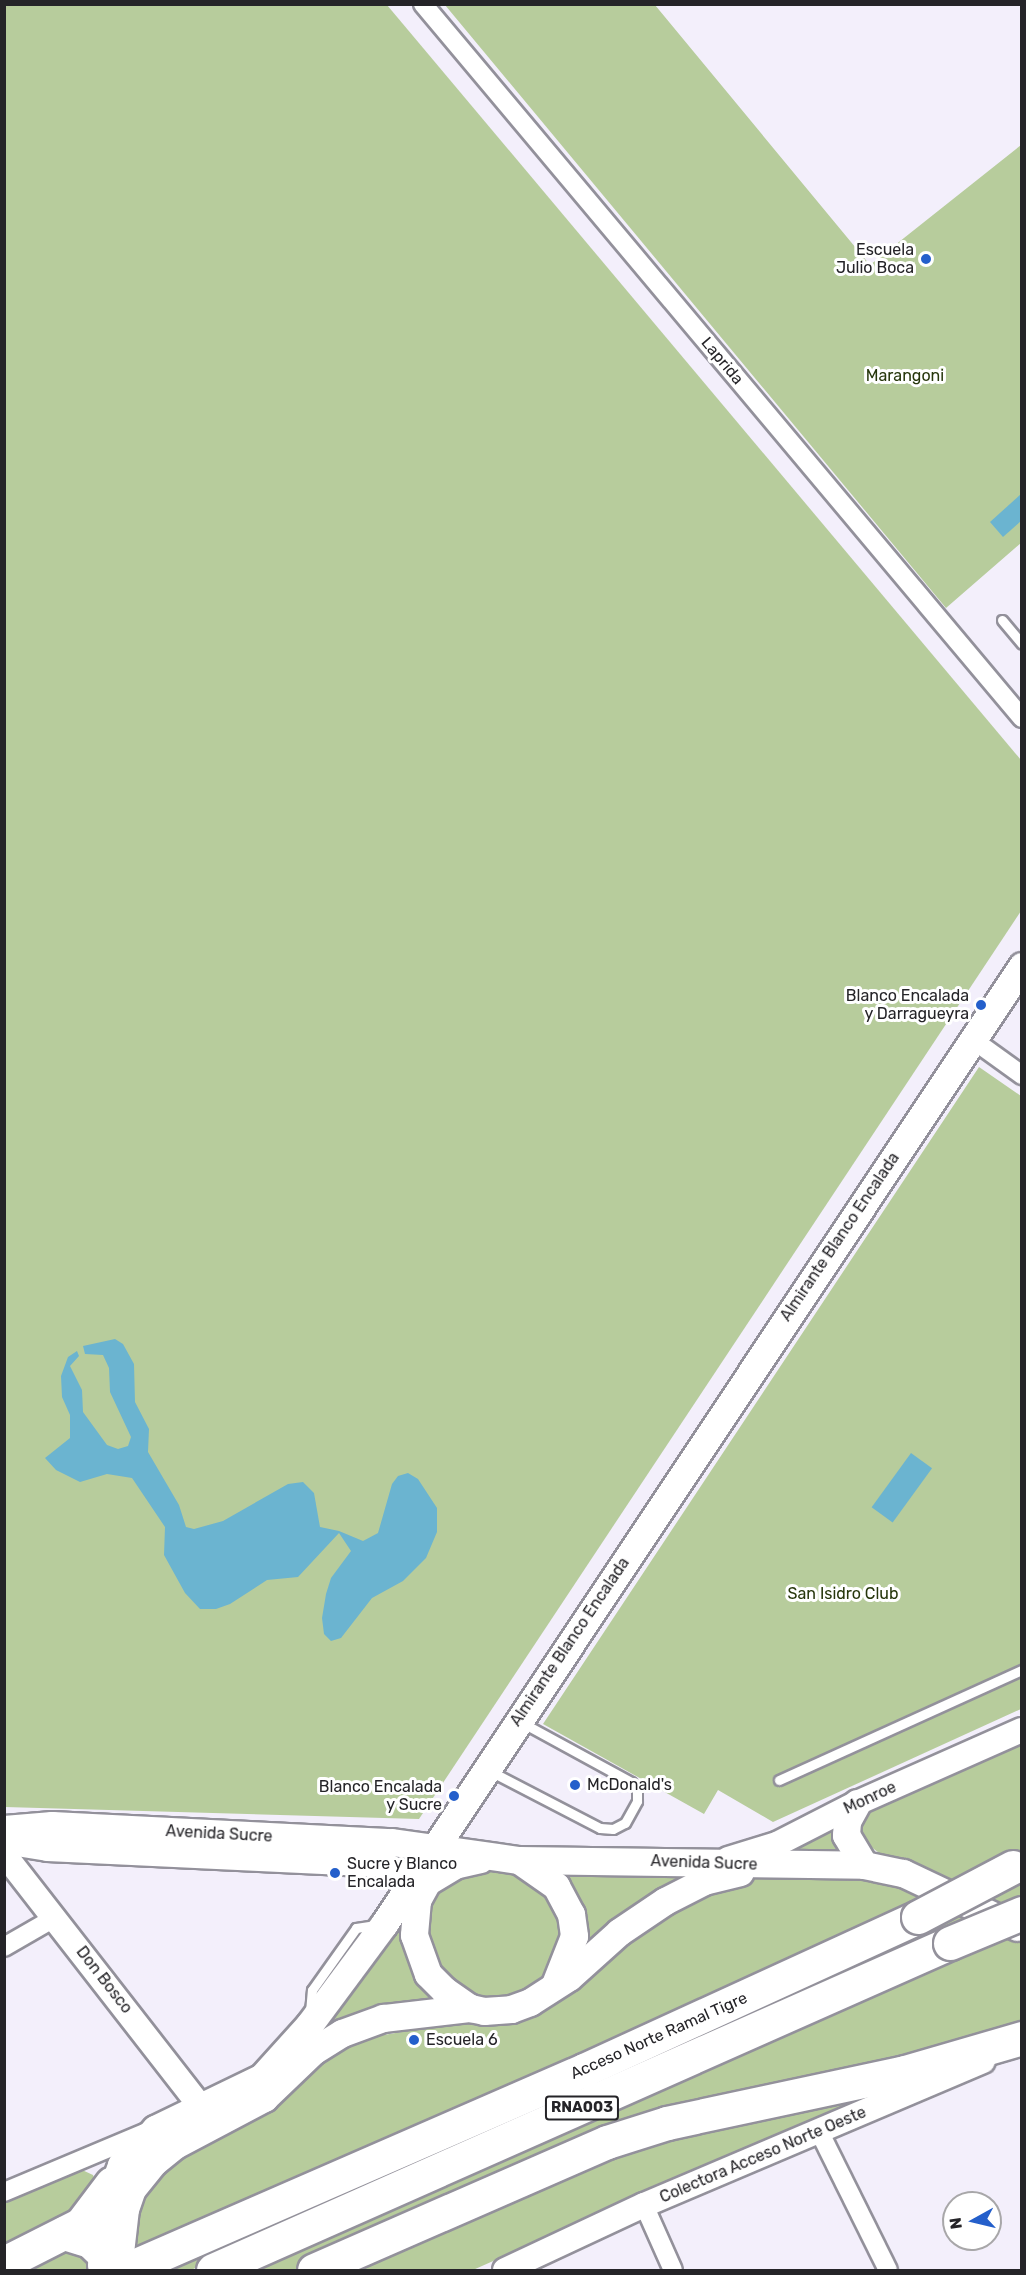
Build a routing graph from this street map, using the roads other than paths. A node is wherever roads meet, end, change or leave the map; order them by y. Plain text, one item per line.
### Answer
1 (423, 4) edge
2 (1002, 620) dead end
3 (1022, 644) edge
4 (1021, 718) edge
5 (1020, 971) edge
6 (972, 1039) junction
7 (1022, 1076) edge
8 (1022, 1670) edge
9 (518, 1720) junction
10 (1022, 1730) edge
11 (486, 1769) junction
12 (779, 1780) dead end
13 (857, 1803) junction
14 (4, 1829) edge
15 (4, 1840) edge
16 (433, 1849) junction
17 (4, 1854) edge
18 (489, 1858) junction
19 (519, 1860) junction
20 (718, 1862) junction
21 (864, 1865) junction
22 (1017, 1865) edge
23 (780, 1866) junction
24 (417, 1890) junction
25 (1022, 1913) edge
26 (56, 1917) junction
27 (1022, 1930) edge
28 (4, 1947) edge
29 (552, 1988) junction
30 (469, 2013) junction
31 (389, 2029) dead end
32 (342, 2033) junction
33 (1022, 2040) edge
34 (201, 2107) junction
35 (154, 2129) junction
36 (819, 2132) junction
37 (111, 2183) junction
38 (4, 2192) edge
39 (644, 2205) junction
40 (64, 2233) junction
41 (4, 2264) edge
42 (118, 2265) edge
43 (213, 2271) edge
44 (315, 2271) edge
45 (505, 2271) edge
46 (673, 2271) edge
47 (888, 2271) edge

1 - 4 street, Laprida
2 - 3 lane
5 - 6 main road, Almirante Blanco Encalada
6 - 7 street
6 - 9 main road, Almirante Blanco Encalada
8 - 12 lane
9 - 11 main road, Almirante Blanco Encalada
9 - 11 lane
10 - 13 street, Monroe
11 - 16 main road, Almirante Blanco Encalada
13 - 20 street, Monroe
13 - 21 main road
14 - 16 main road, Avenida Sucre
15 - 24 main road, Avenida Sucre
16 - 18 main road, Avenida Sucre
16 - 24 main road, Almirante Blanco Encalada
17 - 26 street, Don Bosco
18 - 19 main road
18 - 24 main road
19 - 20 main road, Avenida Sucre
19 - 29 main road
20 - 23 main road, Avenida Sucre
21 - 23 main road, Avenida Sucre
21 - 27 main road, Avenida Sucre
22 - 42 highway, Acceso Norte Ramal Tigre / RNA003, bridge
23 - 29 main road, Avenida Sucre
24 - 30 main road
24 - 34 main road, Almirante Blanco Encalada
25 - 43 highway, Acceso Norte Ramal Tigre / RNA003, bridge
26 - 28 street
26 - 34 street, Don Bosco
29 - 30 main road
30 - 32 main road
31 - 32 lane
32 - 42 main road
33 - 36 street, Colectora Acceso Norte Oeste
33 - 44 highway
34 - 35 main road, Almirante Blanco Encalada
35 - 37 main road, Almirante Blanco Encalada
35 - 38 street
36 - 39 street, Colectora Acceso Norte Oeste
36 - 47 street
37 - 40 highway
37 - 42 main road, Almirante Blanco Encalada
39 - 45 street, Colectora Acceso Norte Oeste
39 - 46 street
40 - 41 highway
40 - 42 highway

